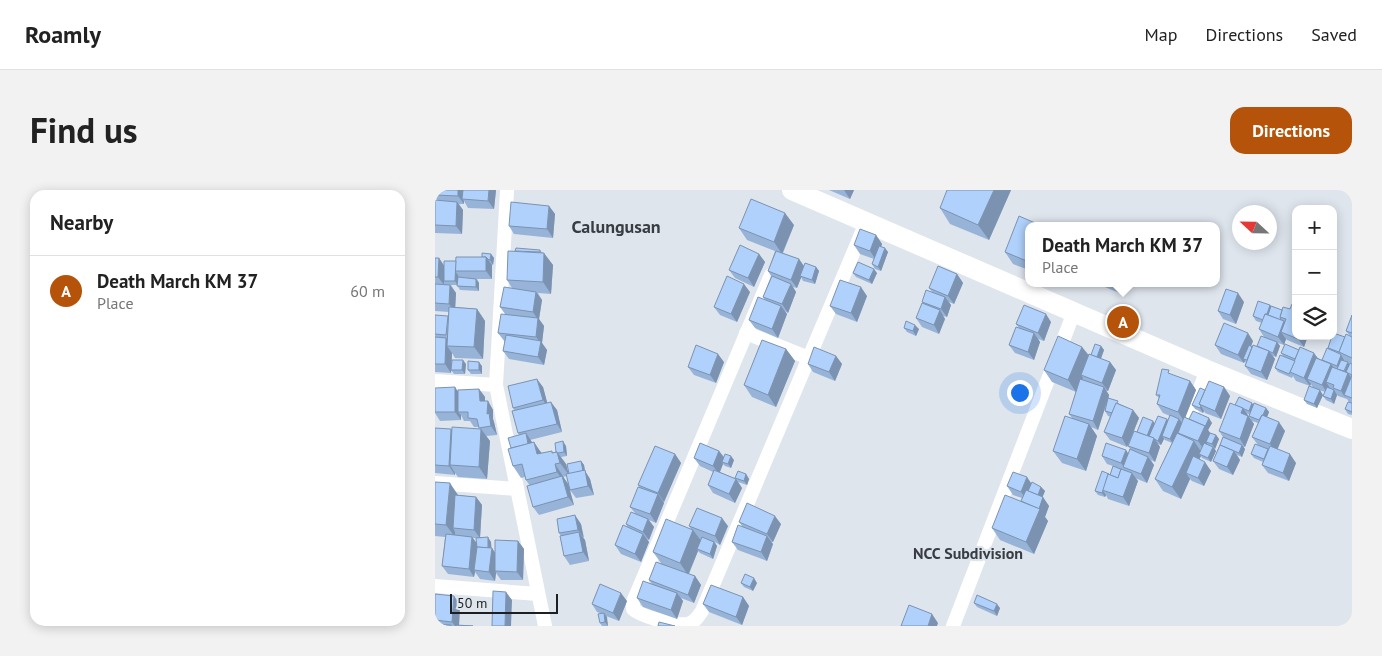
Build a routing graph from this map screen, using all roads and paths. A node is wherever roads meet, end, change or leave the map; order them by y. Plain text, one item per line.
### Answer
1 (507, 190) edge
2 (791, 190) edge
3 (814, 195) edge
4 (866, 223) junction
5 (771, 274) edge
6 (1074, 312) junction
7 (746, 333) junction
8 (809, 358) junction
9 (1207, 370) junction
10 (435, 381) edge
11 (496, 385) junction
12 (1352, 429) edge
13 (1175, 450) edge
14 (435, 483) edge
15 (517, 489) junction
16 (435, 586) edge
17 (538, 594) junction
18 (689, 625) edge
19 (545, 626) edge
20 (953, 626) edge

1 - 11 street
2 - 3 main road
3 - 4 main road
4 - 6 main road
4 - 8 street
5 - 7 street
6 - 9 main road
6 - 20 street
7 - 8 street
7 - 18 street
8 - 18 street
9 - 12 main road
9 - 13 street
10 - 11 street
11 - 15 street
14 - 15 street
15 - 17 street
16 - 17 street
17 - 19 street

